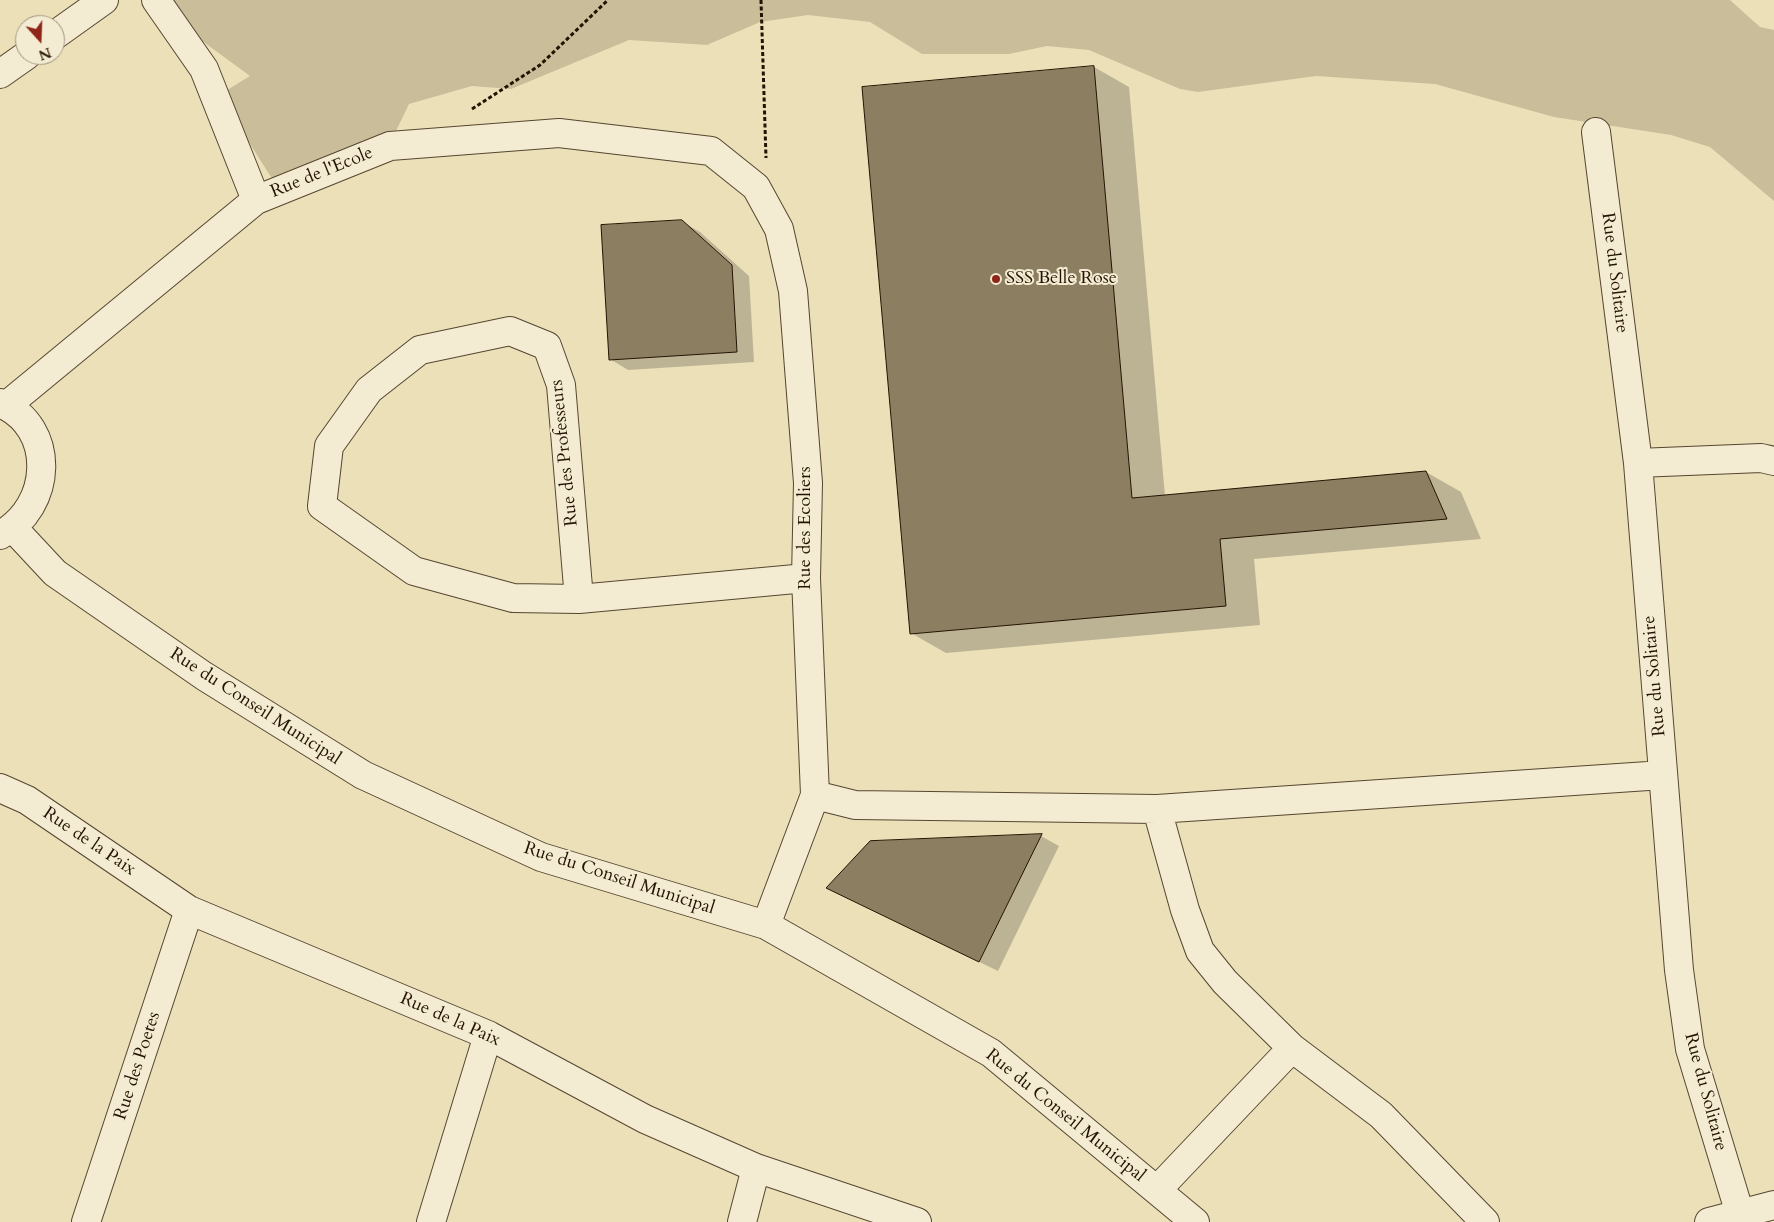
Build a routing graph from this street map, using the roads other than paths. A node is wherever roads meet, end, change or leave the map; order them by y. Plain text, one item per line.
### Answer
1 (104, 0) edge
2 (156, 0) edge
3 (65, 28) edge
4 (15, 63) edge
5 (0, 74) edge
6 (1596, 132) dead end
7 (711, 151) joint
8 (256, 200) junction
9 (3, 405) edge
10 (1774, 461) edge
11 (1638, 463) junction
12 (7, 531) edge
13 (806, 578) junction
14 (579, 599) junction
15 (1663, 775) junction
16 (0, 788) edge
17 (816, 794) junction
18 (1157, 809) junction
19 (189, 910) junction
20 (766, 925) junction
21 (488, 1035) junction
22 (1292, 1048) junction
23 (756, 1168) junction
24 (1156, 1190) junction
25 (1774, 1204) edge
26 (1740, 1214) junction
27 (86, 1222) edge
28 (431, 1222) edge
29 (742, 1222) edge
30 (916, 1222) edge
31 (1195, 1222) edge
32 (1485, 1222) edge
33 (1709, 1222) edge

1 - 3 street
2 - 8 street
4 - 5 street
6 - 11 street, Rue du Solitaire
7 - 8 street, Rue de l'Ecole
7 - 13 street, Rue des Ecoliers
8 - 9 street, Rue de l'Ecole
9 - 12 street
10 - 11 street
11 - 15 street, Rue du Solitaire
12 - 20 street, Rue du Conseil Municipal
13 - 14 street, Rue des Professeurs
13 - 17 street, Rue des Ecoliers
14 - 14 street, Rue des Professeurs
15 - 18 street
15 - 26 street, Rue du Solitaire
16 - 19 street, Rue de la Paix
17 - 18 street
17 - 20 street, Rue des Ecoliers
18 - 22 street
19 - 21 street, Rue de la Paix
19 - 27 street, Rue des Poetes
20 - 24 street, Rue du Conseil Municipal
21 - 23 street, Rue de la Paix
21 - 28 street
22 - 24 street
22 - 32 street
23 - 29 street
23 - 30 street, Rue de la Paix
24 - 31 street, Rue du Conseil Municipal
25 - 26 street
26 - 33 street

